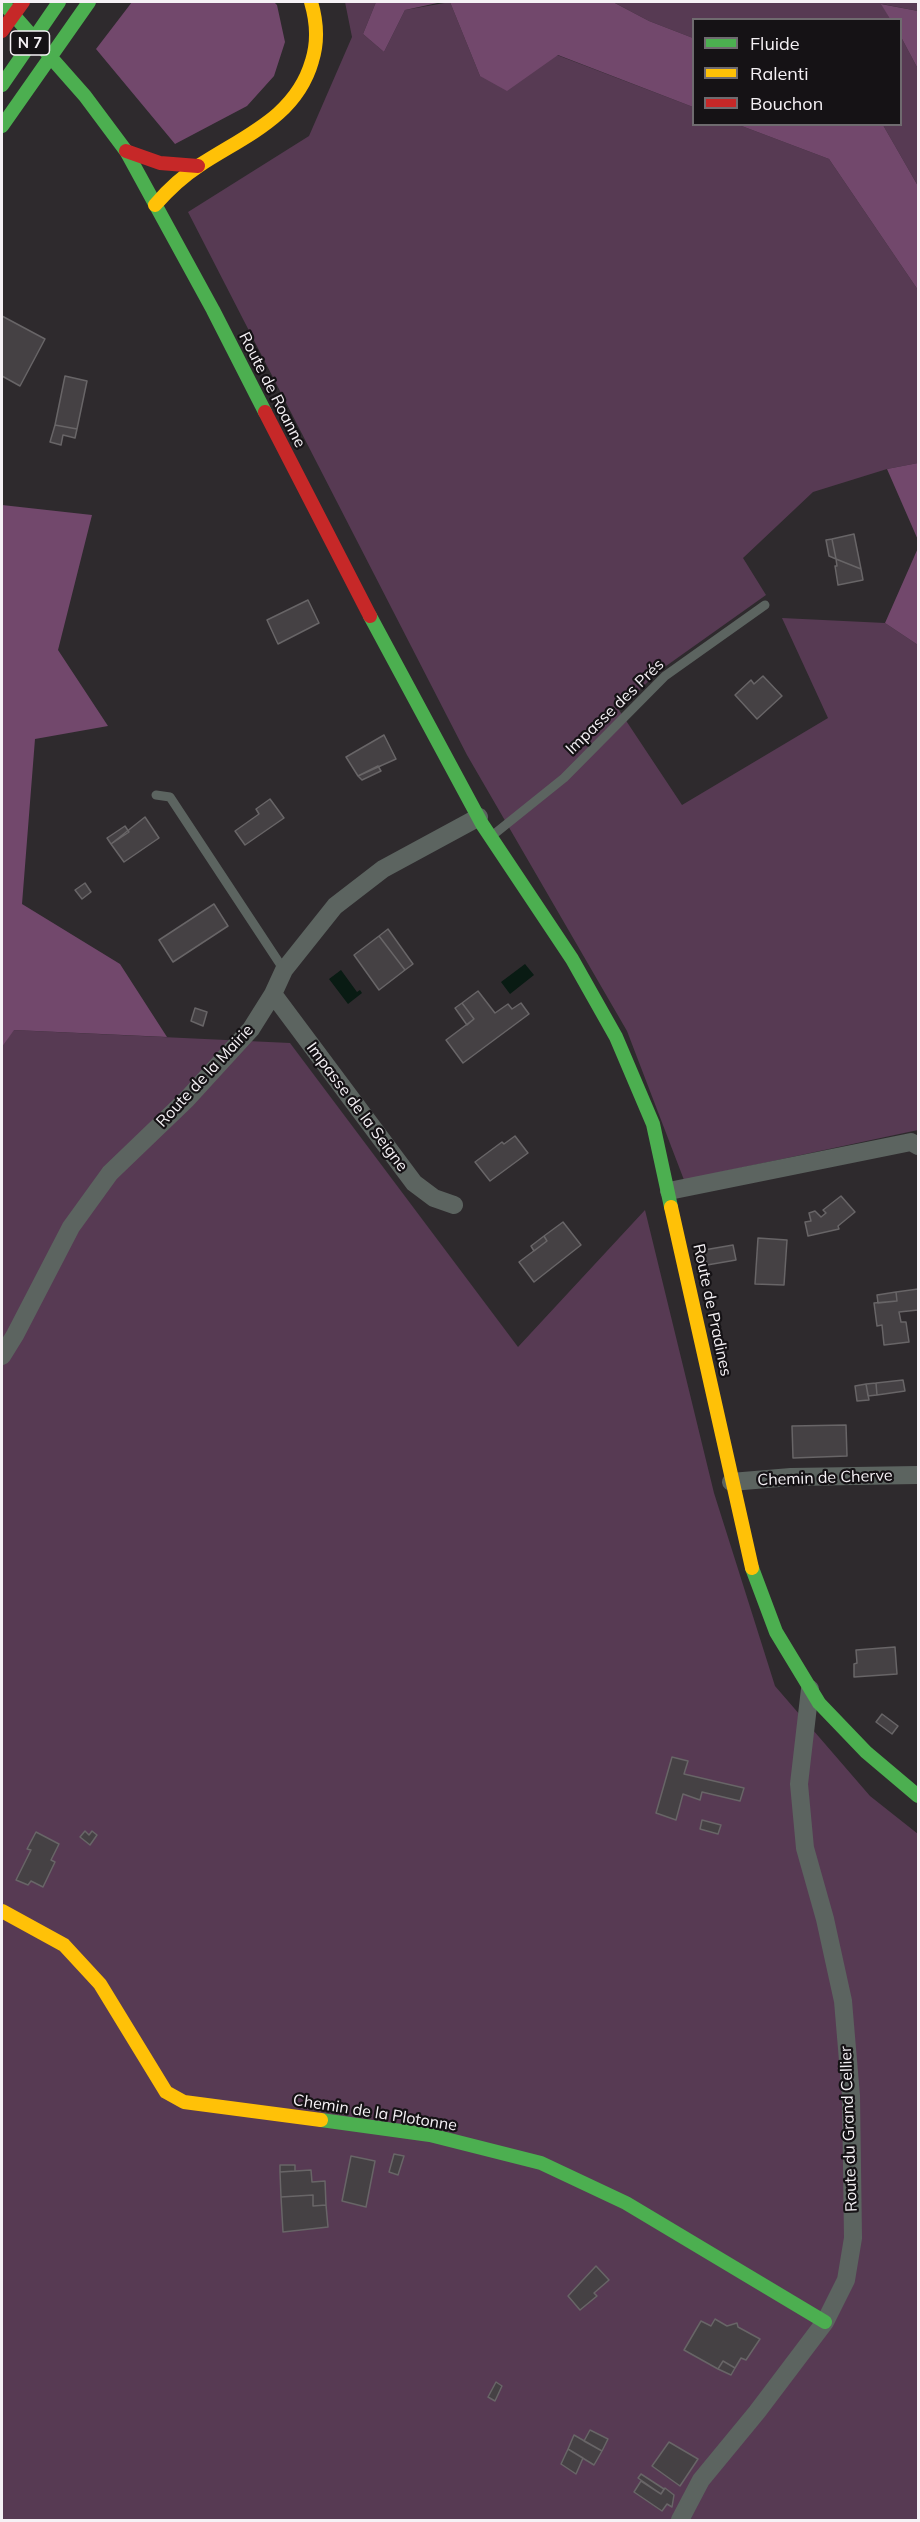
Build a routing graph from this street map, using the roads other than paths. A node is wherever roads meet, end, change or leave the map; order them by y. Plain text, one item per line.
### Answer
1 (2, 2) edge
2 (22, 2) edge
3 (59, 2) edge
4 (89, 2) edge
5 (311, 2) edge
6 (2, 31) edge
7 (2, 86) edge
8 (2, 126) edge
9 (126, 151) junction
10 (198, 166) junction
11 (155, 205) junction
12 (765, 605) dead end
13 (156, 795) dead end
14 (479, 817) junction
15 (491, 837) junction
16 (284, 970) junction
17 (273, 994) junction
18 (918, 1146) edge
19 (669, 1191) junction
20 (454, 1205) dead end
21 (2, 1356) edge
22 (918, 1475) edge
23 (731, 1482) junction
24 (810, 1689) junction
25 (918, 1796) edge
26 (2, 1911) edge
27 (825, 2322) junction
28 (680, 2520) edge

1 - 9 main road, Route de Roanne
2 - 6 main road, N 7
3 - 7 main road, N 7
4 - 8 main road
5 - 10 main road
9 - 10 main road
9 - 11 main road, Route de Roanne
10 - 11 main road
11 - 14 main road, Route de Roanne
12 - 15 lane, Impasse des Prés
13 - 16 lane
14 - 15 main road, Route de Pradines
14 - 16 street, Route de la Mairie
15 - 19 main road, Route de Pradines
16 - 17 street, Route de la Mairie
17 - 20 street, Impasse de la Seigne
17 - 21 street, Route de la Mairie
18 - 19 street
19 - 23 main road, Route de Pradines
22 - 23 street, Chemin de Cherve
23 - 24 main road, Route de Pradines
24 - 25 main road, Route de Pradines
24 - 27 street, Route du Grand Cellier
26 - 27 main road, Chemin de la Plotonne
27 - 28 street, Route du Grand Cellier

